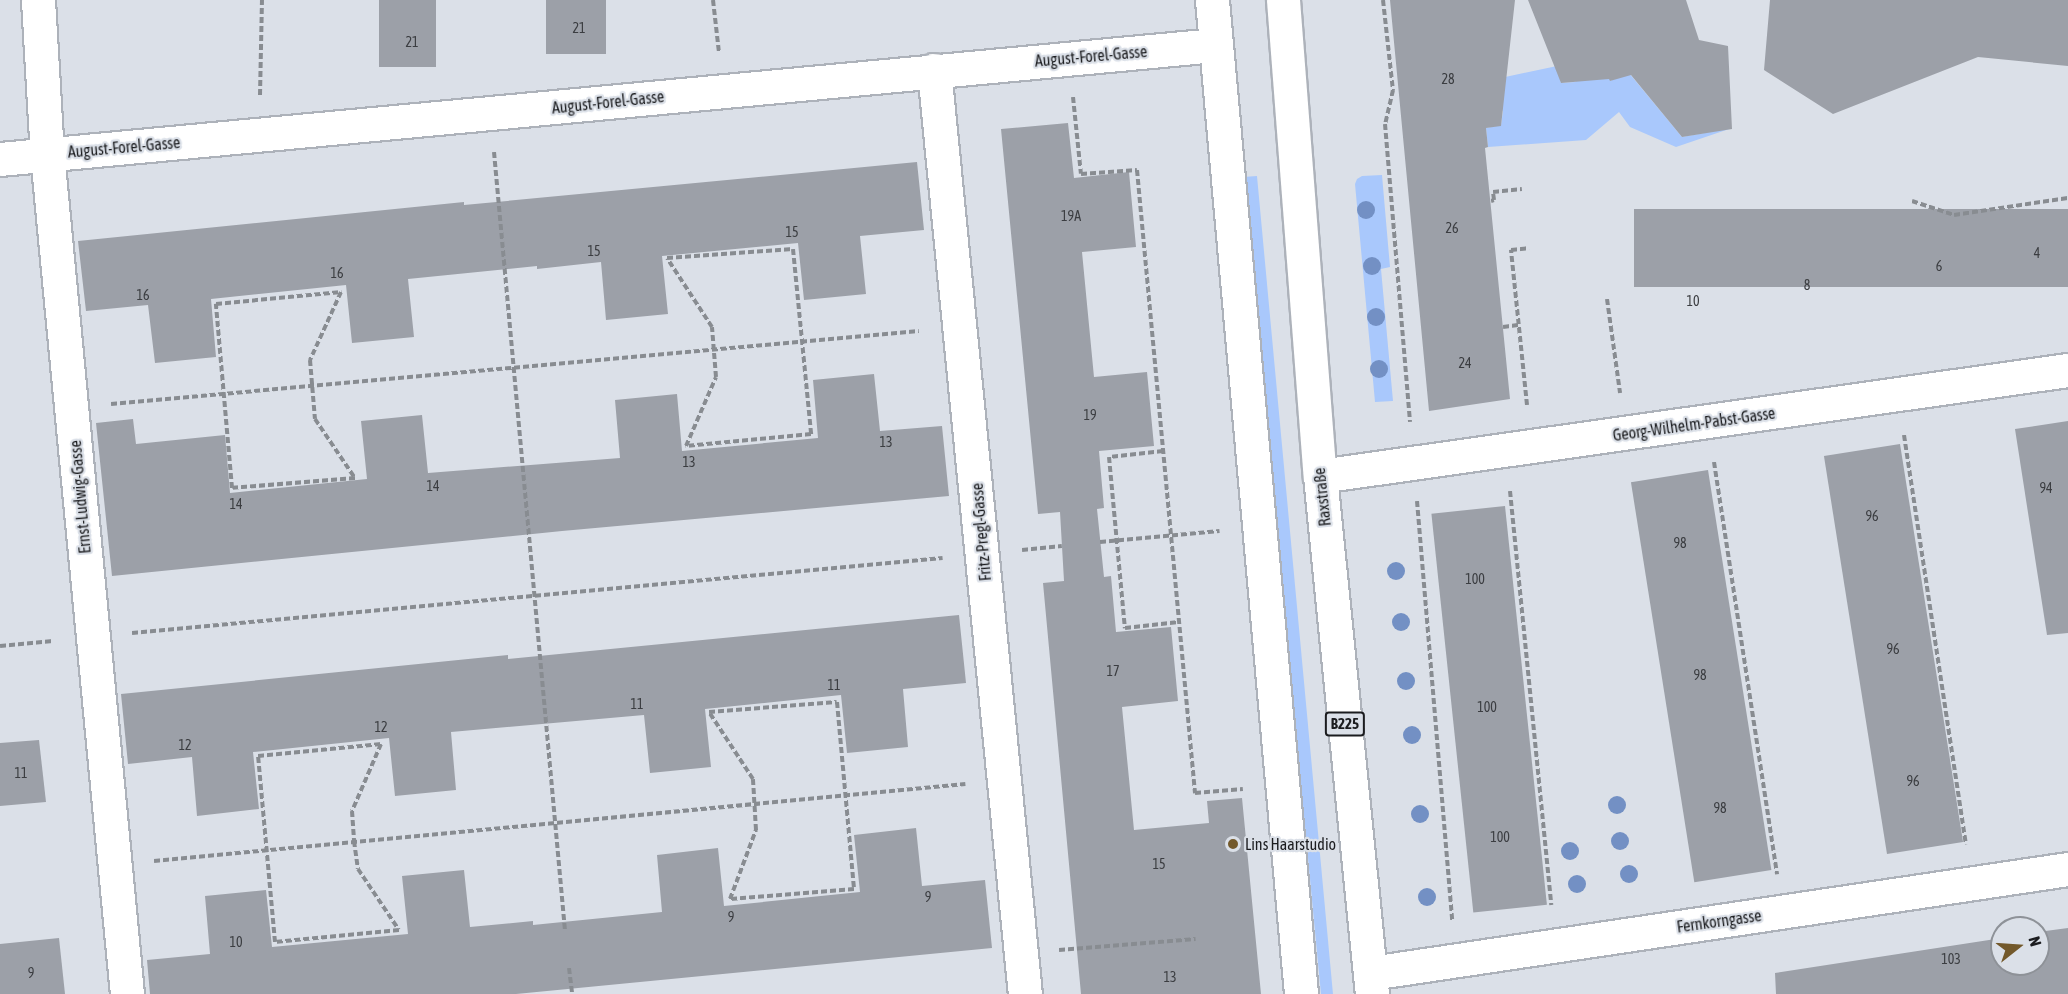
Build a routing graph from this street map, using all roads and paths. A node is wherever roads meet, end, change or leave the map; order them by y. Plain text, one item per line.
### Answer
1 (38, 0) edge
2 (262, 0) edge
3 (713, 0) edge
4 (1212, 0) edge
5 (1283, 0) edge
6 (1215, 45) junction
7 (1069, 58) junction
8 (934, 70) junction
9 (723, 91) junction
10 (490, 114) junction
11 (259, 135) junction
12 (47, 154) junction
13 (0, 159) edge
14 (1521, 189) dead end
15 (2068, 198) edge
16 (1491, 201) dead end
17 (1912, 201) dead end
18 (1530, 248) dead end
19 (1607, 298) dead end
20 (1518, 325) junction
21 (961, 327) junction
22 (1503, 327) dead end
23 (803, 342) junction
24 (713, 350) junction
25 (513, 369) junction
26 (2068, 370) edge
27 (313, 386) junction
28 (1620, 393) dead end
29 (224, 394) junction
30 (1527, 406) dead end
31 (71, 408) junction
32 (1904, 435) dead end
33 (1163, 451) junction
34 (1714, 462) dead end
35 (1320, 476) junction
36 (1510, 491) dead end
37 (1226, 530) dead end
38 (1172, 536) junction
39 (1117, 541) junction
40 (1100, 542) dead end
41 (983, 554) junction
42 (533, 594) junction
43 (1179, 622) junction
44 (93, 637) junction
45 (0, 646) edge
46 (1004, 781) junction
47 (1249, 788) dead end
48 (846, 795) junction
49 (754, 803) junction
50 (555, 821) junction
51 (354, 841) junction
52 (1967, 848) dead end
53 (267, 849) junction
54 (114, 865) junction
55 (2068, 870) edge
56 (1777, 876) dead end
57 (1551, 910) dead end
58 (565, 931) dead end
59 (1196, 939) dead end
60 (1021, 953) junction
61 (569, 968) dead end
62 (1371, 983) edge
63 (127, 994) edge
64 (572, 994) edge
65 (1025, 994) edge
66 (1301, 994) edge

1 - 12 street, Ernst-Ludwig-Gasse
2 - 11 path
3 - 9 path
4 - 6 street
5 - 35 street, Raxstraße / B225
6 - 7 street, August-Forel-Gasse
6 - 66 street
7 - 8 street, August-Forel-Gasse
7 - 33 path
8 - 9 street, August-Forel-Gasse
8 - 21 street, Fritz-Pregl-Gasse
9 - 10 street, August-Forel-Gasse
10 - 11 street, August-Forel-Gasse
10 - 25 path
11 - 12 street, August-Forel-Gasse
12 - 13 street, August-Forel-Gasse
12 - 31 street, Ernst-Ludwig-Gasse
14 - 16 path
15 - 17 path
18 - 20 path
19 - 28 path
20 - 22 path
20 - 30 path
21 - 23 path
21 - 41 street, Fritz-Pregl-Gasse
23 - 24 path
23 - 24 path
23 - 24 path
24 - 25 path
25 - 27 path
25 - 42 path
26 - 35 street, Georg-Wilhelm-Pabst-Gasse
27 - 29 path
27 - 29 path
27 - 29 path
29 - 31 path
31 - 44 street, Ernst-Ludwig-Gasse
32 - 52 path
33 - 38 path
33 - 39 path
34 - 56 path
35 - 62 street, Raxstraße / B225
36 - 57 path
37 - 38 path
38 - 39 path
38 - 43 path
39 - 40 path
39 - 43 path
41 - 42 path
41 - 46 street, Fritz-Pregl-Gasse
42 - 44 path
42 - 50 path
43 - 47 path
44 - 45 path
44 - 54 street, Ernst-Ludwig-Gasse
46 - 48 path
46 - 60 street, Fritz-Pregl-Gasse
48 - 49 path
48 - 49 path
48 - 49 path
49 - 50 path
50 - 51 path
50 - 58 path
51 - 53 path
51 - 53 path
51 - 53 path
53 - 54 path
54 - 63 street, Ernst-Ludwig-Gasse
55 - 62 street, Fernkorngasse
59 - 60 path
60 - 65 street, Fritz-Pregl-Gasse
61 - 64 path

